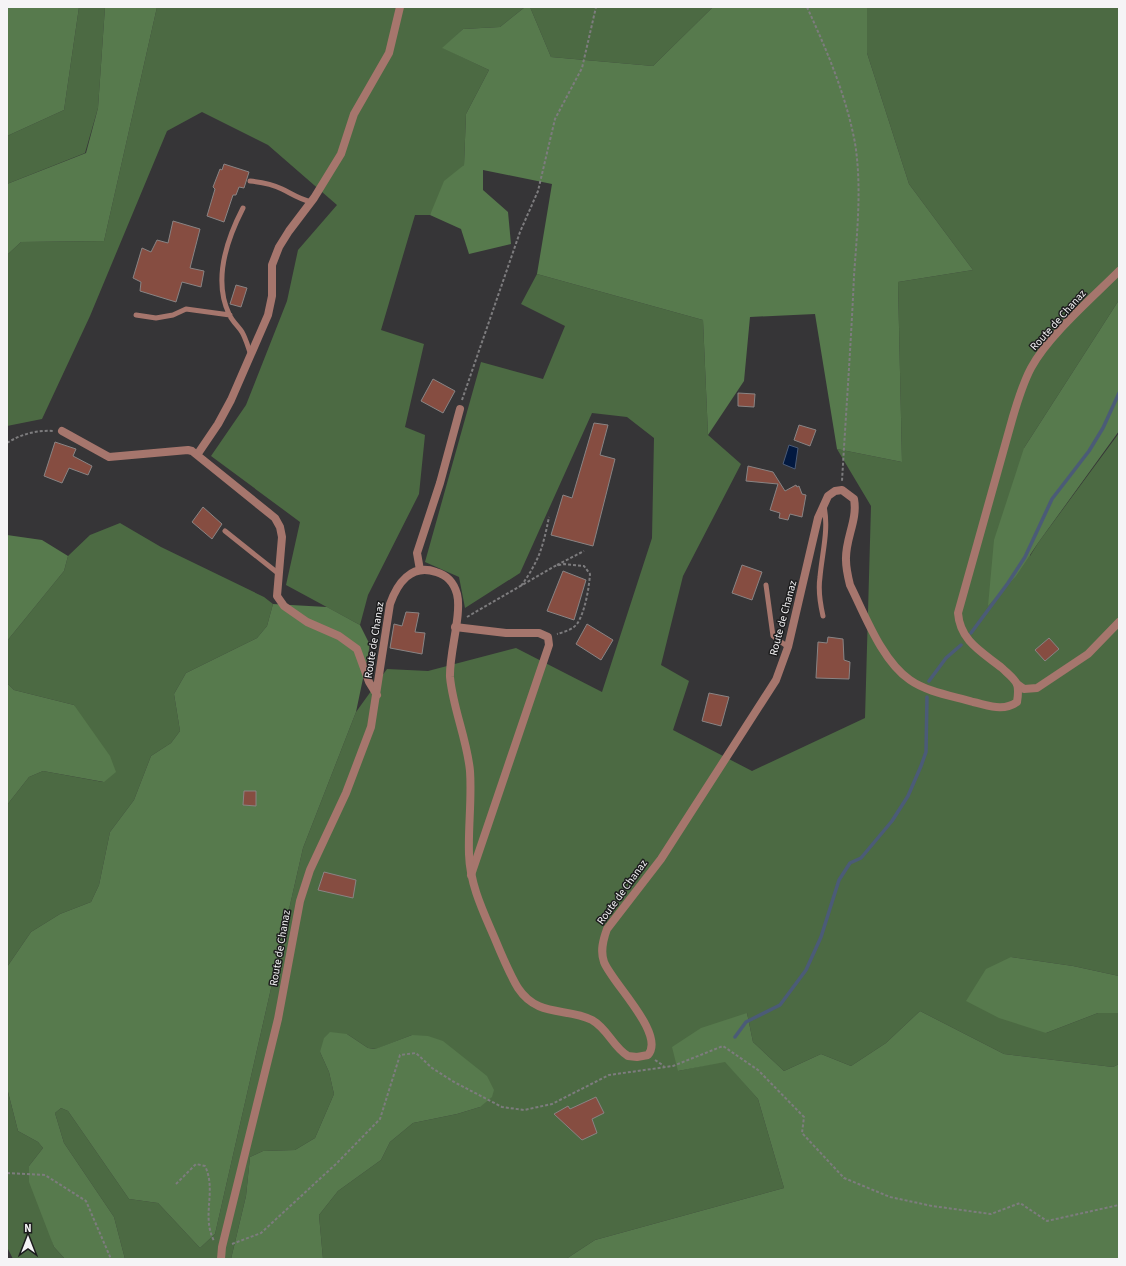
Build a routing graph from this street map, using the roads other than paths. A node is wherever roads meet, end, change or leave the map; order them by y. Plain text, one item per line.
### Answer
1 (400, 7) edge
2 (250, 181) dead end
3 (311, 202) junction
4 (243, 208) dead end
5 (1119, 271) edge
6 (136, 315) dead end
7 (230, 315) junction
8 (251, 355) junction
9 (460, 409) road end
10 (62, 431) road end
11 (197, 454) junction
12 (824, 504) junction
13 (225, 530) dead end
14 (420, 570) junction
15 (279, 574) junction
16 (766, 585) dead end
17 (823, 616) dead end
18 (1119, 622) edge
19 (456, 625) junction
20 (788, 647) junction
21 (1017, 684) junction
22 (377, 695) junction
23 (471, 875) junction
24 (221, 1259) edge

1 - 3 street
2 - 3 lane
3 - 8 street
4 - 7 lane
5 - 21 street, Route de Chanaz
6 - 7 lane
7 - 8 lane
8 - 11 street
9 - 14 street
10 - 11 street
11 - 15 street
12 - 17 lane
12 - 20 street, Route de Chanaz
12 - 21 street, Route de Chanaz
13 - 15 lane
14 - 19 street, Route de Chanaz
14 - 22 street, Route de Chanaz
15 - 22 street
16 - 20 lane
18 - 21 street
19 - 23 street, Route de Chanaz
19 - 23 street
20 - 23 street, Route de Chanaz
22 - 24 street, Route de Chanaz

